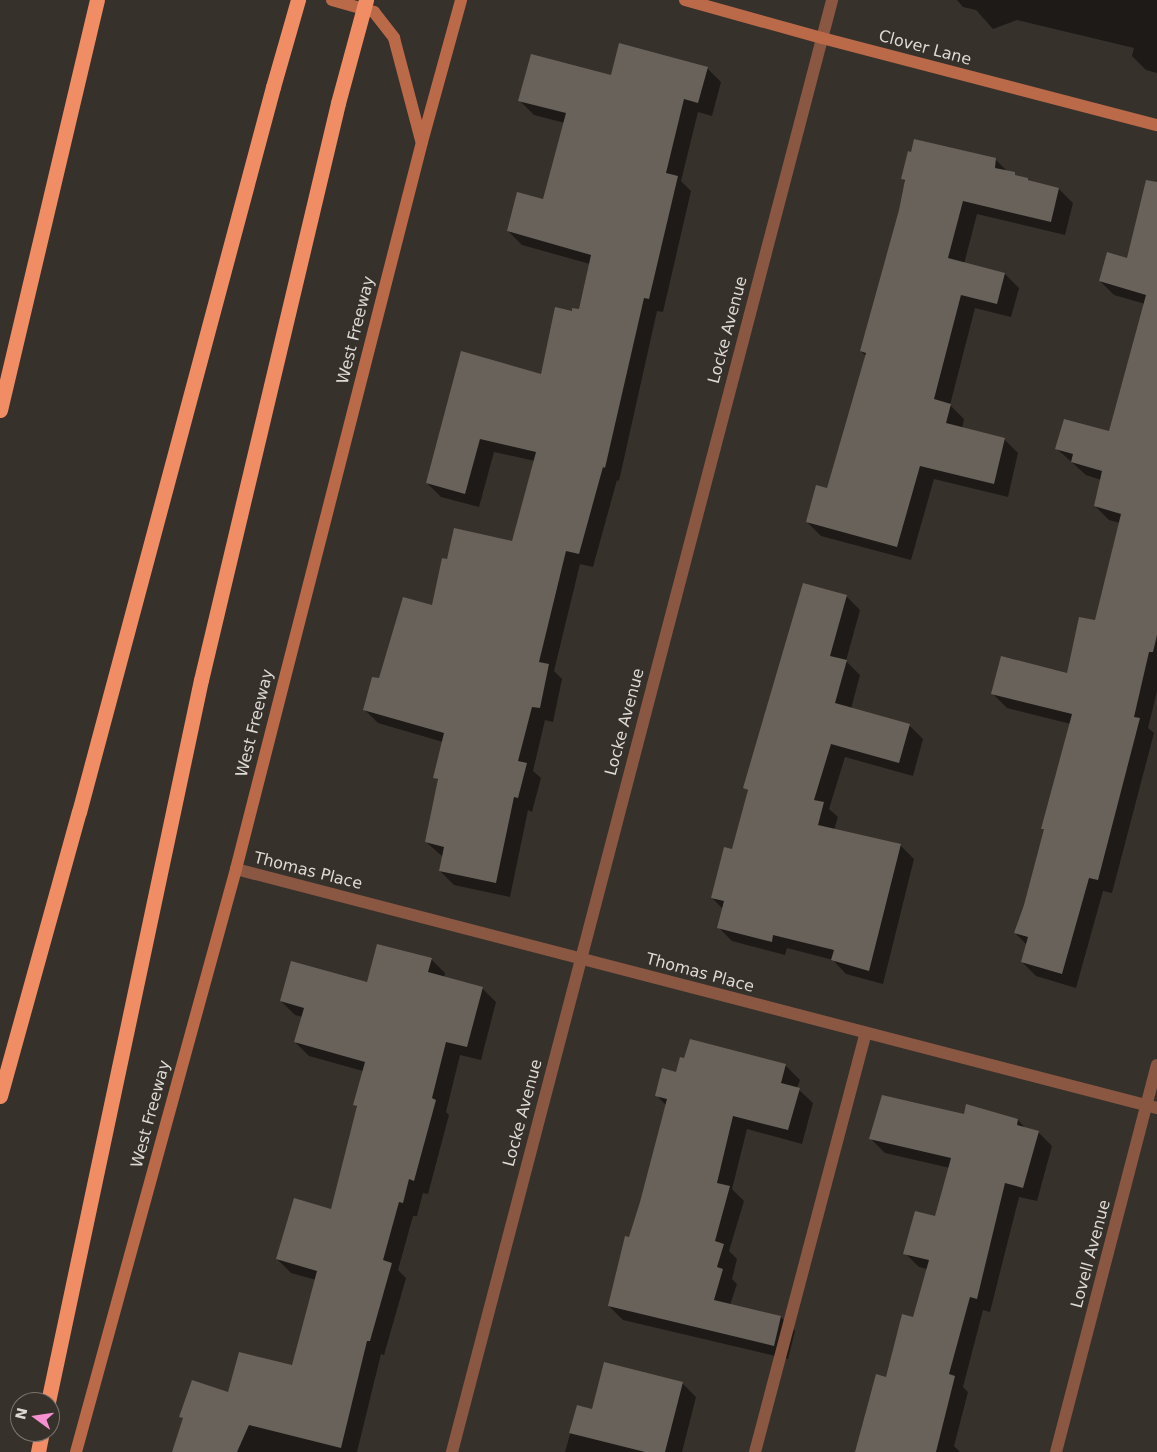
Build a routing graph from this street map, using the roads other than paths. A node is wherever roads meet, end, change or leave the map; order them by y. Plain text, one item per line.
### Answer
1 (97, 0) edge
2 (298, 0) edge
3 (332, 0) edge
4 (366, 0) edge
5 (460, 0) edge
6 (685, 0) edge
7 (832, 0) edge
8 (822, 38) junction
9 (1157, 125) edge
10 (422, 142) junction
11 (0, 410) edge
12 (236, 869) junction
13 (580, 958) junction
14 (866, 1033) junction
15 (1157, 1065) edge
16 (0, 1096) edge
17 (1152, 1107) edge
18 (50, 1392) edge
19 (76, 1452) edge
20 (452, 1452) edge
21 (755, 1452) edge
22 (1056, 1452) edge

1 - 11 highway
2 - 16 highway
3 - 10 main road
4 - 18 highway, bridge
5 - 10 main road, West Freeway
6 - 8 main road, Clover Lane
7 - 8 street, Locke Avenue
8 - 9 main road, Clover Lane
8 - 13 street, Locke Avenue
10 - 12 main road, West Freeway
12 - 13 street, Thomas Place
12 - 19 main road, West Freeway
13 - 14 street, Thomas Place
13 - 20 street, Locke Avenue
14 - 17 street, Thomas Place
14 - 21 street
15 - 17 street, Lovell Avenue
17 - 22 street, Lovell Avenue

